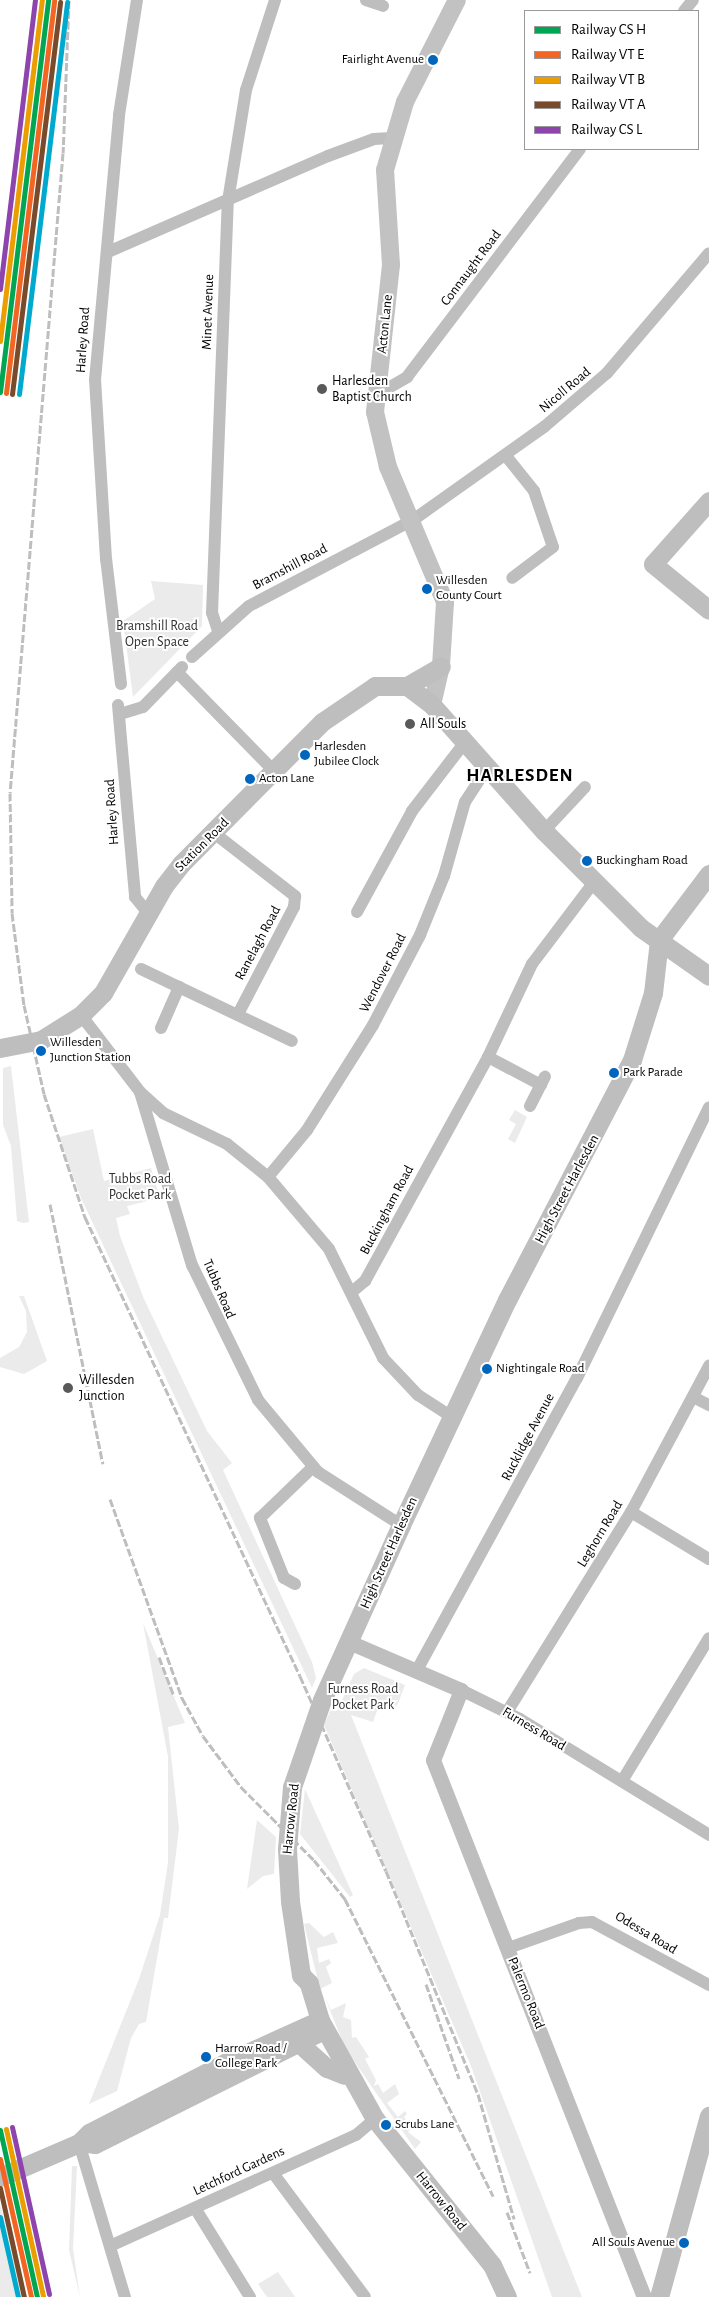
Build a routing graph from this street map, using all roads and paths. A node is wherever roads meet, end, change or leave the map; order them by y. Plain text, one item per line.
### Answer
1 (137, 0) edge
2 (274, 0) edge
3 (366, 0) edge
4 (456, 0) edge
5 (693, 0) edge
6 (383, 6) dead end
7 (685, 10) edge
8 (391, 138) junction
9 (579, 150) edge
10 (228, 201) junction
11 (108, 252) junction
12 (709, 253) edge
13 (378, 394) junction
14 (506, 456) junction
15 (709, 501) edge
16 (413, 520) junction
17 (512, 578) dead end
18 (709, 610) edge
19 (218, 631) junction
20 (192, 657) dead end
21 (441, 666) junction
22 (121, 684) dead end
23 (407, 686) junction
24 (432, 705) junction
25 (466, 741) junction
26 (492, 769) junction
27 (275, 772) junction
28 (585, 787) dead end
29 (544, 831) junction
30 (214, 833) junction
31 (709, 874) edge
32 (594, 882) junction
33 (357, 912) dead end
34 (148, 913) junction
35 (659, 940) junction
36 (141, 969) dead end
37 (709, 976) edge
38 (179, 987) junction
39 (238, 1014) junction
40 (81, 1015) junction
41 (160, 1028) dead end
42 (292, 1041) dead end
43 (0, 1048) edge
44 (488, 1057) junction
45 (140, 1092) junction
46 (530, 1106) dead end
47 (709, 1107) edge
48 (268, 1177) junction
49 (353, 1292) junction
50 (709, 1366) edge
51 (695, 1398) junction
52 (709, 1405) edge
53 (452, 1417) junction
54 (313, 1467) junction
55 (631, 1512) junction
56 (401, 1525) junction
57 (709, 1559) edge
58 (295, 1584) dead end
59 (709, 1638) edge
60 (349, 1642) junction
61 (417, 1670) junction
62 (461, 1690) junction
63 (508, 1712) junction
64 (622, 1781) junction
65 (709, 1835) edge
66 (508, 1948) junction
67 (709, 1985) edge
68 (313, 2030) junction
69 (348, 2079) junction
70 (709, 2116) edge
71 (375, 2119) junction
72 (78, 2144) junction
73 (705, 2159) edge
74 (273, 2173) junction
75 (0, 2177) edge
76 (195, 2208) junction
77 (110, 2246) junction
78 (125, 2297) edge
79 (250, 2297) edge
80 (365, 2297) edge
81 (507, 2297) edge
82 (644, 2297) edge
83 (659, 2297) edge

1 - 11 street, Harley Road
2 - 10 street, Minet Avenue
3 - 6 street
4 - 8 main road, Acton Lane
5 - 7 street
8 - 10 street
8 - 13 main road, Acton Lane
9 - 13 street, Connaught Road
10 - 11 street
10 - 19 street, Minet Avenue
11 - 22 street, Harley Road
12 - 14 street, Nicoll Road
13 - 16 main road, Acton Lane
14 - 16 street, Nicoll Road
14 - 17 street
15 - 18 main road
16 - 19 street, Bramshill Road
16 - 21 main road, Acton Lane
19 - 20 street, Bramshill Road
21 - 23 main road
21 - 24 main road, Acton Lane
23 - 24 main road
23 - 27 main road, Station Road
24 - 25 main road
25 - 26 main road
25 - 33 street
26 - 29 main road
26 - 48 street, Wendover Road
27 - 30 main road, Station Road
27 - 34 street, Harley Road
28 - 29 street
29 - 32 main road
30 - 34 main road, Station Road
30 - 39 street, Ranelagh Road
31 - 35 main road
32 - 35 main road
32 - 44 street, Buckingham Road
34 - 40 main road, Station Road
35 - 37 main road
35 - 53 main road, High Street Harlesden
36 - 38 street
38 - 39 street
38 - 41 street
39 - 42 street
40 - 43 main road, Station Road
40 - 45 street, Tubbs Road
44 - 46 street
44 - 49 street, Buckingham Road
45 - 48 street
45 - 54 street, Tubbs Road
47 - 61 street, Rucklidge Avenue
48 - 49 street
49 - 53 street
50 - 51 street, Leghorn Road
51 - 52 street
51 - 55 street, Leghorn Road
53 - 56 main road, High Street Harlesden
54 - 56 street, Tubbs Road
54 - 58 street
55 - 57 street
55 - 63 street, Leghorn Road
56 - 60 main road, High Street Harlesden
59 - 64 street
60 - 61 street, Furness Road
60 - 68 main road, Harrow Road
61 - 62 street, Furness Road
62 - 63 street, Furness Road
62 - 66 street, Palermo Road
63 - 64 street, Furness Road
64 - 65 street, Furness Road
66 - 67 street, Odessa Road
66 - 82 street, Palermo Road
68 - 69 main road, Harrow Road
68 - 69 main road
68 - 72 main road
69 - 71 main road, Harrow Road
70 - 73 main road
71 - 74 street, Letchford Gardens
71 - 81 main road, Harrow Road
72 - 75 main road
72 - 77 street
73 - 83 main road
74 - 76 street, Letchford Gardens
74 - 80 street
76 - 77 street, Letchford Gardens
76 - 79 street
77 - 78 street

